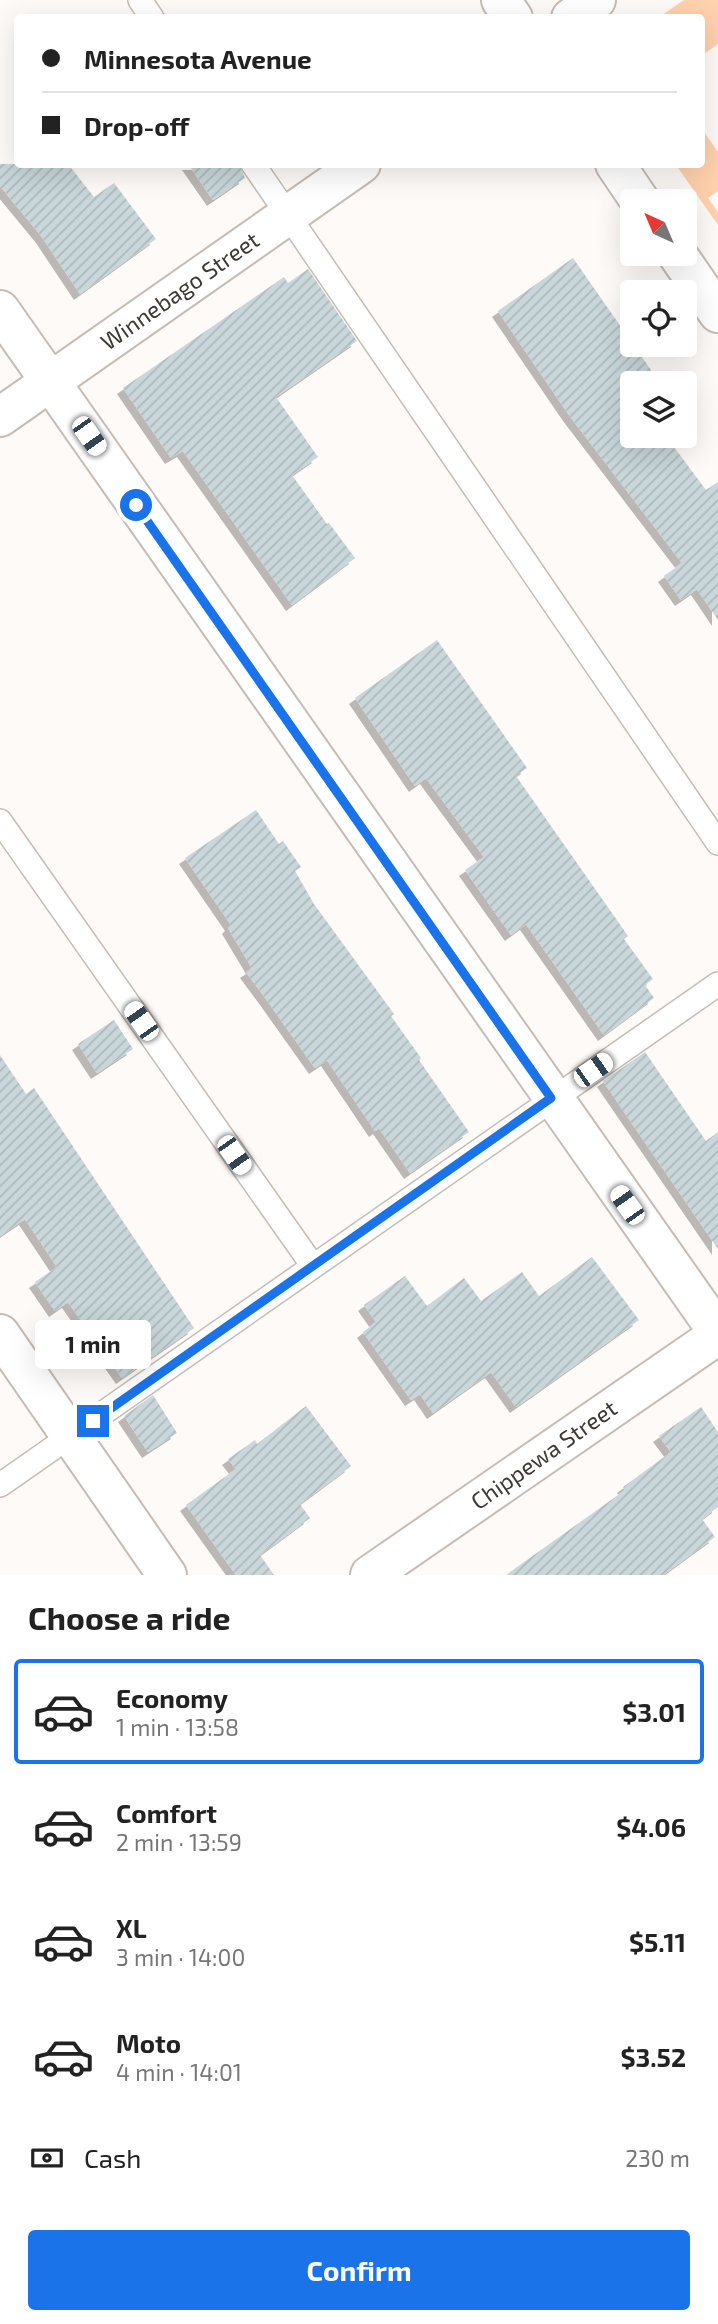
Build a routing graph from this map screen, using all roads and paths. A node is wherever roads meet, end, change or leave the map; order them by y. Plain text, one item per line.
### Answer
1 (596, 0) edge
2 (577, 14) edge
3 (256, 168) edge
4 (355, 168) edge
5 (618, 168) edge
6 (632, 189) edge
7 (288, 215) junction
8 (685, 266) edge
9 (0, 310) edge
10 (718, 313) edge
11 (50, 382) junction
12 (0, 417) edge
13 (0, 821) edge
14 (718, 844) edge
15 (718, 984) edge
16 (551, 1098) junction
17 (313, 1266) junction
18 (718, 1333) edge
19 (0, 1334) edge
20 (71, 1436) junction
21 (0, 1485) edge
22 (167, 1575) edge
23 (370, 1575) edge

1 - 2 street
3 - 7 lane
4 - 7 street, Winnebago Street
5 - 6 street
7 - 11 street, Winnebago Street
7 - 14 lane
8 - 10 street
9 - 11 street
11 - 12 street, Winnebago Street
11 - 16 street
13 - 17 lane
15 - 16 lane
16 - 17 lane
16 - 18 street
17 - 20 lane
18 - 23 street, Chippewa Street
19 - 20 street
20 - 21 lane
20 - 22 street

